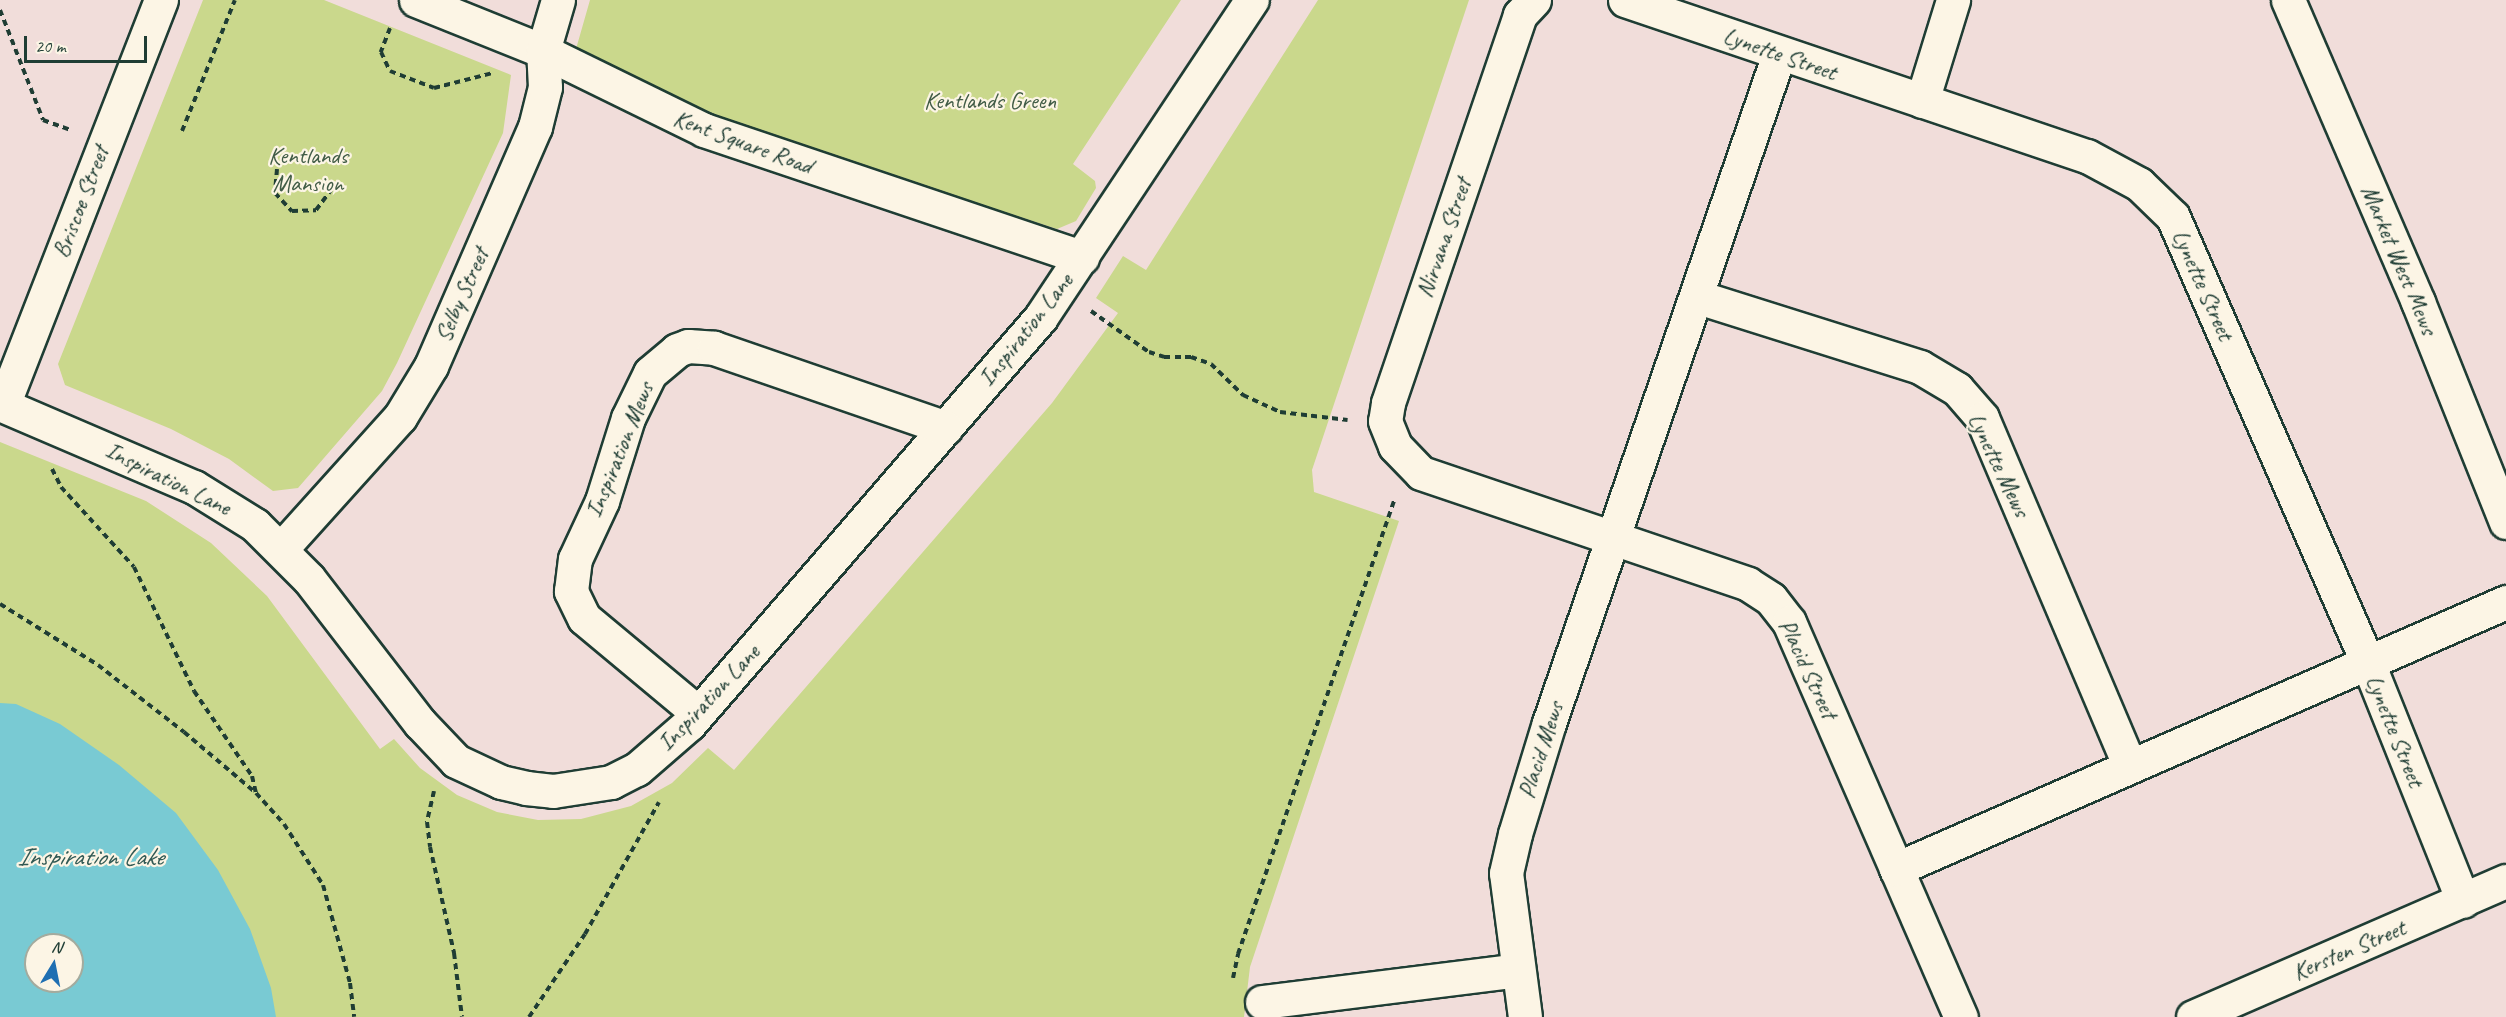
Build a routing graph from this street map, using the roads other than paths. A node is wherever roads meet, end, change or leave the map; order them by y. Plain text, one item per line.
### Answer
1 (160, 0) edge
2 (416, 0) edge
3 (558, 0) edge
4 (1252, 0) edge
5 (1534, 0) edge
6 (1625, 0) edge
7 (1953, 0) edge
8 (2288, 0) edge
9 (1671, 8) edge
10 (543, 51) junction
11 (1779, 54) junction
12 (1922, 101) junction
13 (1082, 257) junction
14 (1698, 297) junction
15 (1, 404) edge
16 (946, 428) junction
17 (1418, 469) joint
18 (2506, 522) edge
19 (1614, 536) junction
20 (281, 549) junction
21 (2506, 602) edge
22 (2368, 663) junction
23 (698, 713) junction
24 (2130, 766) junction
25 (1896, 869) junction
26 (2506, 881) edge
27 (2463, 901) junction
28 (1518, 970) junction
29 (1262, 1002) dead end
30 (1526, 1017) edge
31 (1961, 1017) edge
32 (2193, 1017) edge

1 - 15 street, Briscoe Street
2 - 10 street, Kent Square Road
3 - 10 street, Selby Street
4 - 13 street, Inspiration Lane
5 - 17 street, Nirvana Street
6 - 9 street, Lynette Street
7 - 12 street
8 - 18 street, Market West Mews
9 - 11 street, Lynette Street
10 - 13 street, Kent Square Road
10 - 20 street, Selby Street
11 - 12 street, Lynette Street
11 - 14 street
12 - 22 street, Lynette Street
13 - 16 street, Inspiration Lane
14 - 19 street
14 - 24 street, Lynette Mews
15 - 20 street, Inspiration Lane
16 - 23 street, Inspiration Lane
16 - 23 street, Inspiration Mews
17 - 19 street, Placid Street
19 - 25 street, Placid Street
19 - 28 street, Placid Mews
20 - 23 street, Inspiration Lane
21 - 22 street
22 - 24 street
22 - 27 street, Lynette Street
24 - 25 street
25 - 31 street, Placid Street
26 - 27 street, Kersten Street
27 - 32 street, Kersten Street
28 - 29 street
28 - 30 street, Placid Mews

